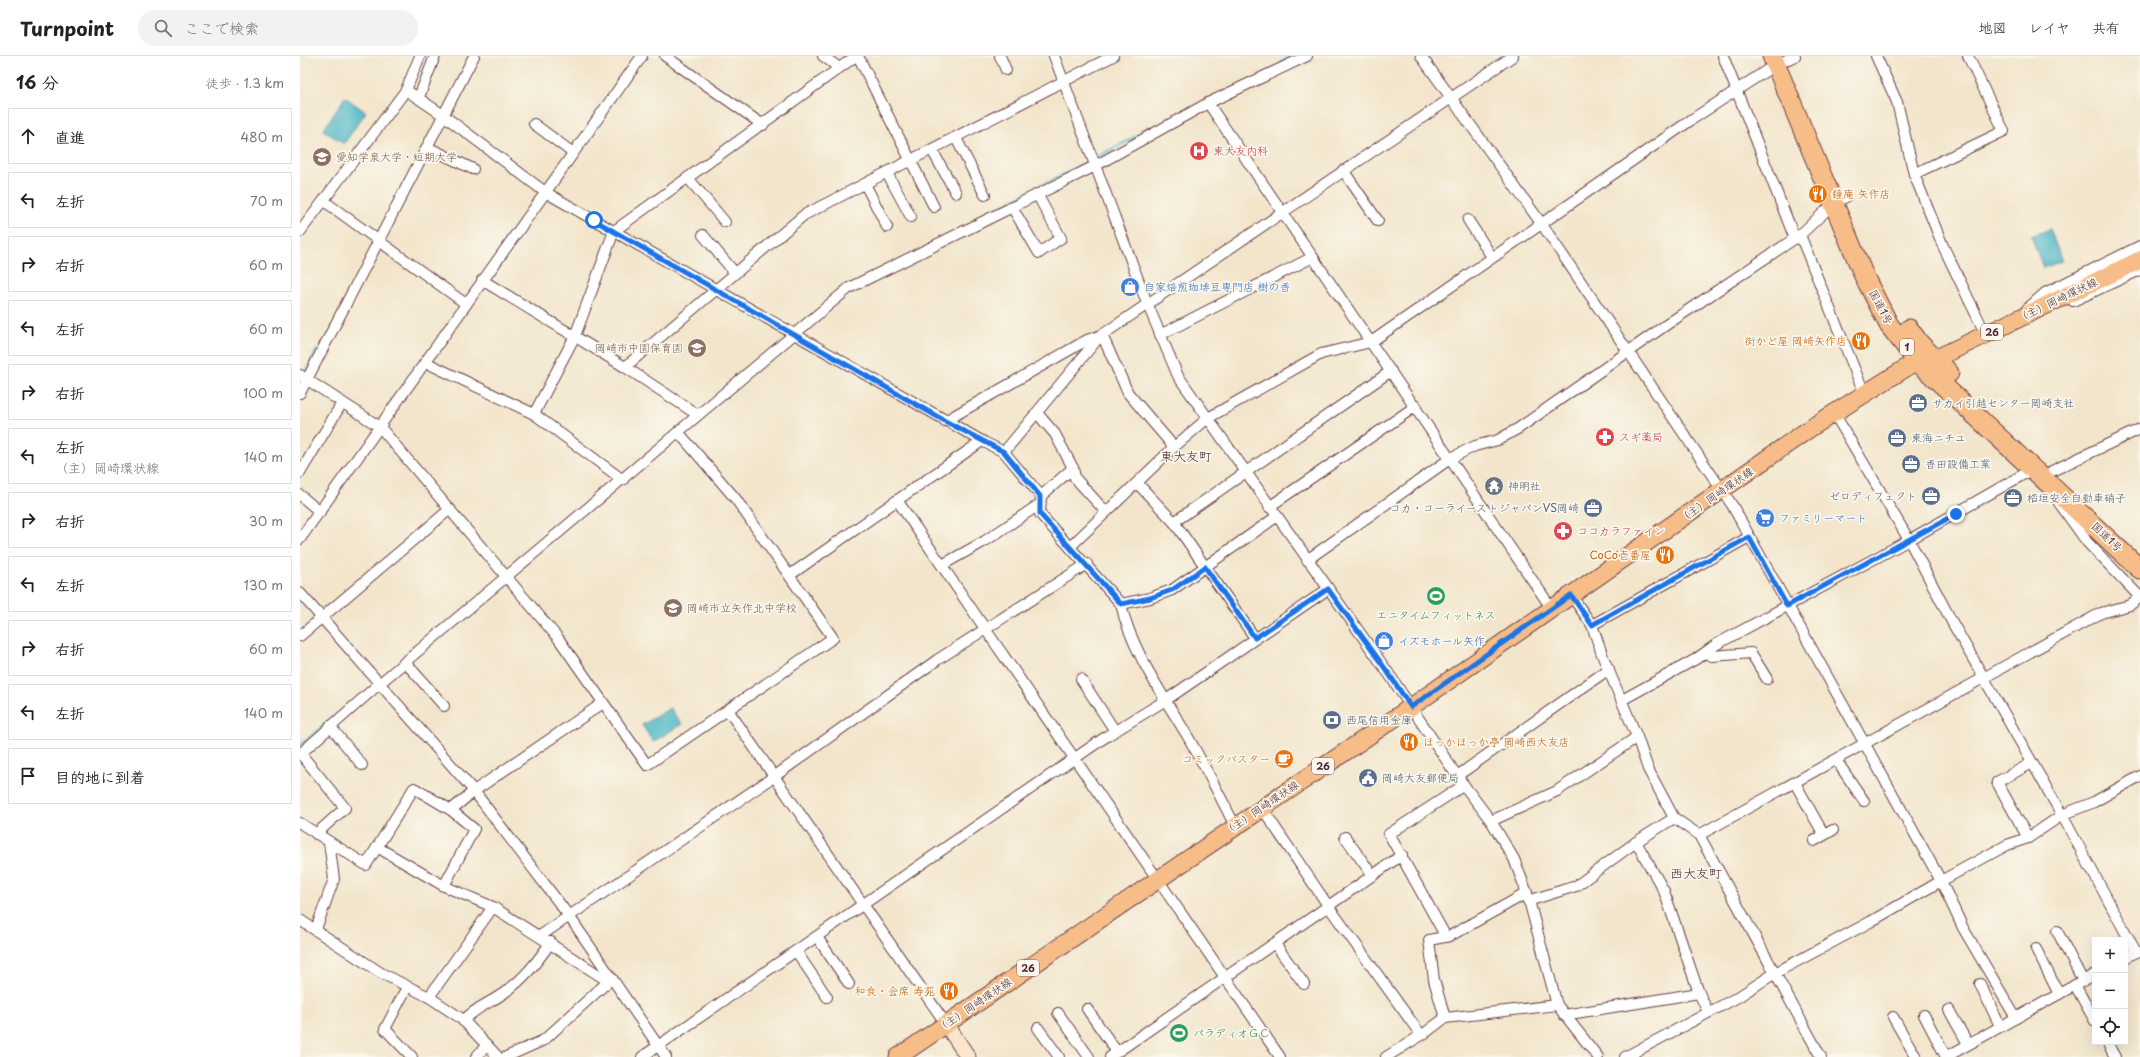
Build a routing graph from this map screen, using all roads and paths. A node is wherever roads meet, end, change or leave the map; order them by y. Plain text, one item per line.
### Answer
1 (420, 56) edge
2 (435, 56) edge
3 (474, 56) edge
4 (642, 56) edge
5 (665, 56) edge
6 (823, 56) edge
7 (857, 56) edge
8 (1000, 56) edge
9 (1054, 56) edge
10 (1113, 56) edge
11 (1306, 56) edge
12 (1421, 56) edge
13 (1513, 56) edge
14 (1723, 56) edge
15 (1876, 56) edge
16 (1968, 56) edge
17 (1782, 59) edge
18 (838, 68) junction
19 (1006, 70) dead end
20 (1064, 81) junction
21 (406, 90) junction
22 (1737, 90) junction
23 (419, 97) junction
24 (1450, 98) junction
25 (1208, 104) junction
26 (443, 115) junction
27 (534, 124) dead end
28 (763, 125) junction
29 (956, 138) junction
30 (427, 147) junction
31 (932, 150) junction
32 (574, 153) junction
33 (910, 161) junction
34 (1095, 166) junction
35 (473, 169) dead end
36 (1343, 170) junction
37 (887, 173) junction
38 (1914, 174) junction
39 (688, 178) junction
40 (865, 184) junction
41 (545, 192) junction
42 (956, 193) dead end
43 (1037, 194) junction
44 (985, 195) dead end
45 (1840, 200) junction
46 (324, 201) junction
47 (934, 207) dead end
48 (1012, 207) junction
49 (1281, 212) junction
50 (911, 217) dead end
51 (1468, 220) dead end
52 (1378, 221) dead end
53 (725, 222) dead end
54 (1541, 223) junction
55 (887, 227) dead end
56 (614, 231) junction
57 (300, 232) edge
58 (703, 235) dead end
59 (1798, 237) junction
60 (379, 241) junction
61 (2140, 246) edge
62 (1492, 256) junction
63 (1312, 257) junction
64 (2140, 260) edge
65 (2140, 270) edge
66 (735, 272) junction
67 (482, 280) junction
68 (715, 289) junction
69 (466, 304) junction
70 (1147, 304) junction
71 (2013, 322) junction
72 (795, 334) junction
73 (1102, 335) junction
74 (1160, 335) junction
75 (1986, 335) junction
76 (575, 336) junction
77 (1371, 342) junction
78 (1629, 352) junction
79 (1926, 360) junction
80 (425, 362) junction
81 (625, 367) junction
82 (1391, 371) junction
83 (304, 377) edge
84 (300, 393) edge
85 (1865, 394) junction
86 (342, 403) junction
87 (1416, 406) junction
88 (1037, 413) junction
89 (1834, 413) junction
90 (534, 414) junction
91 (698, 415) junction
92 (1208, 418) junction
93 (945, 421) junction
94 (380, 427) junction
95 (2140, 429) edge
96 (679, 432) junction
97 (982, 441) junction
98 (1174, 447) junction
99 (1004, 452) junction
100 (1451, 458) junction
101 (1074, 468) junction
102 (2033, 469) junction
103 (2052, 471) junction
104 (300, 473) edge
105 (1246, 473) junction
106 (623, 480) junction
107 (1137, 483) junction
108 (1722, 491) junction
109 (300, 495) edge
110 (897, 500) junction
111 (1040, 500) junction
112 (1269, 507) junction
113 (450, 509) junction
114 (320, 512) junction
115 (1106, 512) junction
116 (1276, 517) junction
117 (1174, 522) junction
118 (1749, 537) junction
119 (300, 539) edge
120 (1909, 540) junction
121 (1070, 547) junction
122 (1307, 560) junction
123 (2132, 563) edge
124 (1087, 564) junction
125 (942, 565) junction
126 (1205, 567) junction
127 (790, 575) junction
128 (507, 577) junction
129 (1328, 589) junction
130 (300, 593) edge
131 (1571, 595) junction
132 (2140, 597) edge
133 (1121, 604) junction
134 (1787, 606) junction
135 (1552, 609) junction
136 (321, 618) junction
137 (1592, 625) junction
138 (986, 628) junction
139 (300, 636) edge
140 (1255, 638) junction
141 (1706, 653) junction
142 (405, 662) junction
143 (1609, 669) junction
144 (1984, 678) junction
145 (1081, 679) dead end
146 (1767, 680) dead end
147 (379, 684) junction
148 (1166, 700) junction
149 (1622, 700) junction
150 (603, 702) junction
151 (444, 706) dead end
152 (1411, 707) junction
153 (728, 710) junction
154 (330, 726) junction
155 (1115, 731) junction
156 (1637, 738) junction
157 (1865, 743) junction
158 (300, 753) edge
159 (1074, 760) junction
160 (1836, 760) junction
161 (2032, 763) junction
162 (362, 766) dead end
163 (775, 776) junction
164 (1457, 776) junction
165 (2140, 776) edge
166 (1795, 783) junction
167 (1464, 785) junction
168 (474, 791) junction
169 (1864, 801) dead end
170 (1262, 808) junction
171 (451, 810) junction
172 (2062, 815) junction
173 (1674, 818) junction
174 (1491, 821) junction
175 (300, 823) edge
176 (1235, 826) junction
177 (1833, 830) dead end
178 (316, 834) junction
179 (1699, 835) junction
180 (1824, 835) junction
181 (1345, 837) dead end
182 (2028, 838) junction
183 (1814, 841) dead end
184 (329, 842) junction
185 (1636, 842) junction
186 (377, 847) junction
187 (1402, 856) junction
188 (1373, 876) junction
189 (1158, 879) junction
190 (1941, 881) junction
191 (444, 886) junction
192 (1528, 897) junction
193 (864, 905) junction
194 (493, 907) junction
195 (1329, 907) junction
196 (569, 916) junction
197 (300, 920) edge
198 (316, 929) junction
199 (2057, 932) dead end
200 (540, 936) junction
201 (817, 937) junction
202 (1446, 937) junction
203 (551, 942) junction
204 (1275, 944) junction
205 (2036, 949) dead end
206 (796, 951) junction
207 (2138, 952) edge
208 (2128, 957) edge
209 (1775, 973) junction
210 (2092, 976) edge
211 (1225, 978) junction
212 (610, 979) junction
213 (2079, 983) junction
214 (849, 984) dead end
215 (1304, 984) dead end
216 (1980, 984) dead end
217 (407, 987) junction
218 (1699, 993) junction
219 (2059, 994) junction
220 (429, 997) junction
221 (827, 997) dead end
222 (1557, 1005) junction
223 (1087, 1009) dead end
224 (1949, 1010) dead end
225 (1708, 1012) junction
226 (1058, 1013) dead end
227 (2092, 1014) edge
228 (1564, 1015) junction
229 (1924, 1015) dead end
230 (1893, 1017) dead end
231 (1445, 1018) junction
232 (2016, 1018) junction
233 (463, 1021) junction
234 (946, 1024) junction
235 (2000, 1026) junction
236 (1038, 1028) dead end
237 (1421, 1035) junction
238 (1968, 1044) junction
239 (486, 1045) junction
240 (2108, 1045) edge
241 (658, 1046) junction
242 (1113, 1054) edge
243 (412, 1057) edge
244 (476, 1057) edge
245 (498, 1057) edge
246 (506, 1057) edge
247 (642, 1057) edge
248 (666, 1057) edge
249 (898, 1057) edge
250 (968, 1057) edge
251 (1059, 1057) edge
252 (1090, 1057) edge
253 (1280, 1057) edge
254 (1386, 1057) edge
255 (1598, 1057) edge
256 (1626, 1057) edge
257 (1821, 1057) edge
258 (1916, 1057) edge
259 (1946, 1057) edge
260 (2115, 1057) edge

1 - 21 street
2 - 23 street
3 - 26 street
4 - 32 street
5 - 28 street
6 - 18 street
7 - 18 street
7 - 33 street
8 - 19 street
9 - 20 street
10 - 20 street
11 - 25 street
12 - 24 street
13 - 24 street
14 - 22 street
15 - 38 street
16 - 38 street
17 - 22 street
17 - 45 highway, 国道1号 / 1
18 - 28 street
20 - 29 street
20 - 34 street
21 - 23 street
21 - 46 street
22 - 54 street
22 - 59 street
23 - 26 street
24 - 36 street
24 - 54 street
25 - 34 street
25 - 49 street
26 - 30 street
26 - 41 street
27 - 32 street
28 - 39 street
29 - 31 street
29 - 44 street
30 - 35 street
30 - 60 street
31 - 33 street
31 - 42 street
32 - 41 street
33 - 37 street
33 - 47 street
34 - 43 street
34 - 70 street
36 - 49 street
36 - 52 street
37 - 40 street
37 - 50 street
38 - 75 street
39 - 53 street
39 - 56 street
40 - 55 street
40 - 66 street
41 - 56 street
41 - 67 street
43 - 48 street
43 - 48 street
45 - 59 street
45 - 79 highway, 国道1号 / 1
46 - 57 street
46 - 60 street
48 - 72 street
49 - 63 street
49 - 70 street
51 - 62 street
54 - 62 street
54 - 78 street
56 - 68 street
56 - 76 street
58 - 66 street
59 - 78 street
59 - 85 street
60 - 69 street
60 - 83 street
61 - 71 street
62 - 77 street
63 - 74 street
63 - 77 street
64 - 71 main road, （主）岡崎環状線 / 26
65 - 71 street
66 - 68 street
67 - 69 street
67 - 76 street
68 - 72 street
68 - 81 street
69 - 80 street
70 - 73 street
70 - 74 street
71 - 75 main road, （主）岡崎環状線 / 26
72 - 91 street
72 - 93 street
73 - 88 street
73 - 93 street
73 - 98 street
74 - 92 street
75 - 79 main road, （主）岡崎環状線 / 26
76 - 81 street
76 - 90 street
77 - 82 street
77 - 92 street
78 - 100 street
78 - 108 street
79 - 85 main road, （主）岡崎環状線 / 26
79 - 102 highway, 国道1号 / 1
79 - 103 highway, 国道1号 / 1
80 - 90 street
80 - 94 street
81 - 91 street
82 - 87 street
82 - 105 street
83 - 84 street
83 - 86 street
85 - 89 main road, （主）岡崎環状線 / 26
86 - 94 street
86 - 104 street
87 - 100 street
87 - 112 street
88 - 99 street
88 - 101 street
89 - 108 main road, （主）岡崎環状線 / 26
89 - 120 street
90 - 106 street
91 - 96 street
92 - 98 street
92 - 105 street
93 - 97 street
94 - 113 street
94 - 114 street
95 - 103 street
96 - 106 street
96 - 127 street
97 - 99 street
97 - 110 street
98 - 107 street
99 - 111 street
100 - 122 street
100 - 135 street
101 - 111 street
101 - 115 street
102 - 120 street
102 - 123 highway, 国道1号 / 1
103 - 123 highway, 国道1号 / 1
105 - 112 street
105 - 117 street
106 - 128 street
107 - 115 street
107 - 117 street
108 - 118 street
108 - 131 main road, （主）岡崎環状線 / 26
109 - 114 street
110 - 125 street
110 - 127 street
111 - 121 street
111 - 125 street
112 - 116 street
113 - 128 street
113 - 136 street
114 - 119 street
115 - 121 street
116 - 122 street
116 - 126 street
117 - 126 street
118 - 134 street
118 - 137 street
120 - 134 street
120 - 144 street
121 - 124 street
122 - 129 street
123 - 132 street
124 - 133 street
124 - 138 street
125 - 138 street
126 - 133 street
126 - 140 street
127 - 153 street
128 - 142 street
128 - 150 street
129 - 140 street
129 - 152 street
130 - 136 street
131 - 135 main road, （主）岡崎環状線 / 26
131 - 137 street
132 - 144 street
133 - 148 street
134 - 141 street
134 - 157 street
135 - 152 main road, （主）岡崎環状線 / 26
136 - 139 street
136 - 147 street
137 - 143 street
138 - 159 street
138 - 163 street
140 - 148 street
141 - 146 street
141 - 149 street
142 - 147 street
142 - 151 street
143 - 149 street
143 - 164 street
144 - 157 street
144 - 161 street
145 - 155 street
147 - 154 street
147 - 168 street
148 - 155 street
148 - 176 street
149 - 156 street
150 - 153 street
150 - 168 street
152 - 164 street
152 - 170 main road, （主）岡崎環状線 / 26
153 - 163 street
154 - 158 street
154 - 162 street
155 - 159 street
156 - 173 street
156 - 174 street
157 - 160 street
157 - 190 street
158 - 178 street
159 - 189 street
159 - 193 street
160 - 166 street
160 - 169 street
161 - 172 street
161 - 182 street
163 - 193 street
163 - 196 street
164 - 167 street
165 - 172 street
166 - 179 street
166 - 180 street
167 - 174 street
167 - 187 street
168 - 171 street
168 - 196 street
170 - 176 main road, （主）岡崎環状線 / 26
170 - 195 street
171 - 186 street
171 - 191 street
172 - 182 street
172 - 207 street
173 - 179 street
173 - 185 street
174 - 192 street
175 - 178 street
176 - 189 main road, （主）岡崎環状線 / 26
177 - 180 street
178 - 184 street
179 - 209 street
180 - 183 street
181 - 188 street
182 - 190 street
184 - 186 street
184 - 198 street
185 - 192 street
185 - 218 street
186 - 191 street
187 - 188 street
187 - 202 street
188 - 195 street
189 - 211 street
189 - 234 main road, （主）岡崎環状線 / 26
190 - 209 street
190 - 232 street
191 - 194 street
192 - 202 street
192 - 222 street
193 - 201 street
193 - 234 street
194 - 200 street
194 - 220 street
195 - 204 street
195 - 237 street
196 - 200 street
196 - 212 street
197 - 198 street
198 - 217 street
199 - 213 street
200 - 203 street
201 - 206 street
201 - 214 street
202 - 231 street
203 - 212 street
203 - 233 street
204 - 211 street
204 - 215 street
205 - 219 street
206 - 221 street
206 - 241 street
207 - 208 street
209 - 225 street
209 - 257 street
210 - 213 street
211 - 242 street
211 - 253 street
212 - 241 street
212 - 246 street
213 - 219 street
213 - 227 street
216 - 235 street
217 - 220 street
217 - 243 street
218 - 225 street
218 - 228 street
219 - 232 street
220 - 233 street
222 - 228 street
222 - 231 street
223 - 242 street
224 - 238 street
225 - 256 street
226 - 252 street
228 - 255 street
229 - 259 street
230 - 258 street
231 - 237 street
232 - 235 street
233 - 239 street
234 - 249 main road, （主）岡崎環状線 / 26
234 - 250 street
235 - 238 street
236 - 251 street
237 - 254 street
238 - 259 street
239 - 244 street
239 - 245 street
240 - 260 street
241 - 247 street
241 - 248 street

